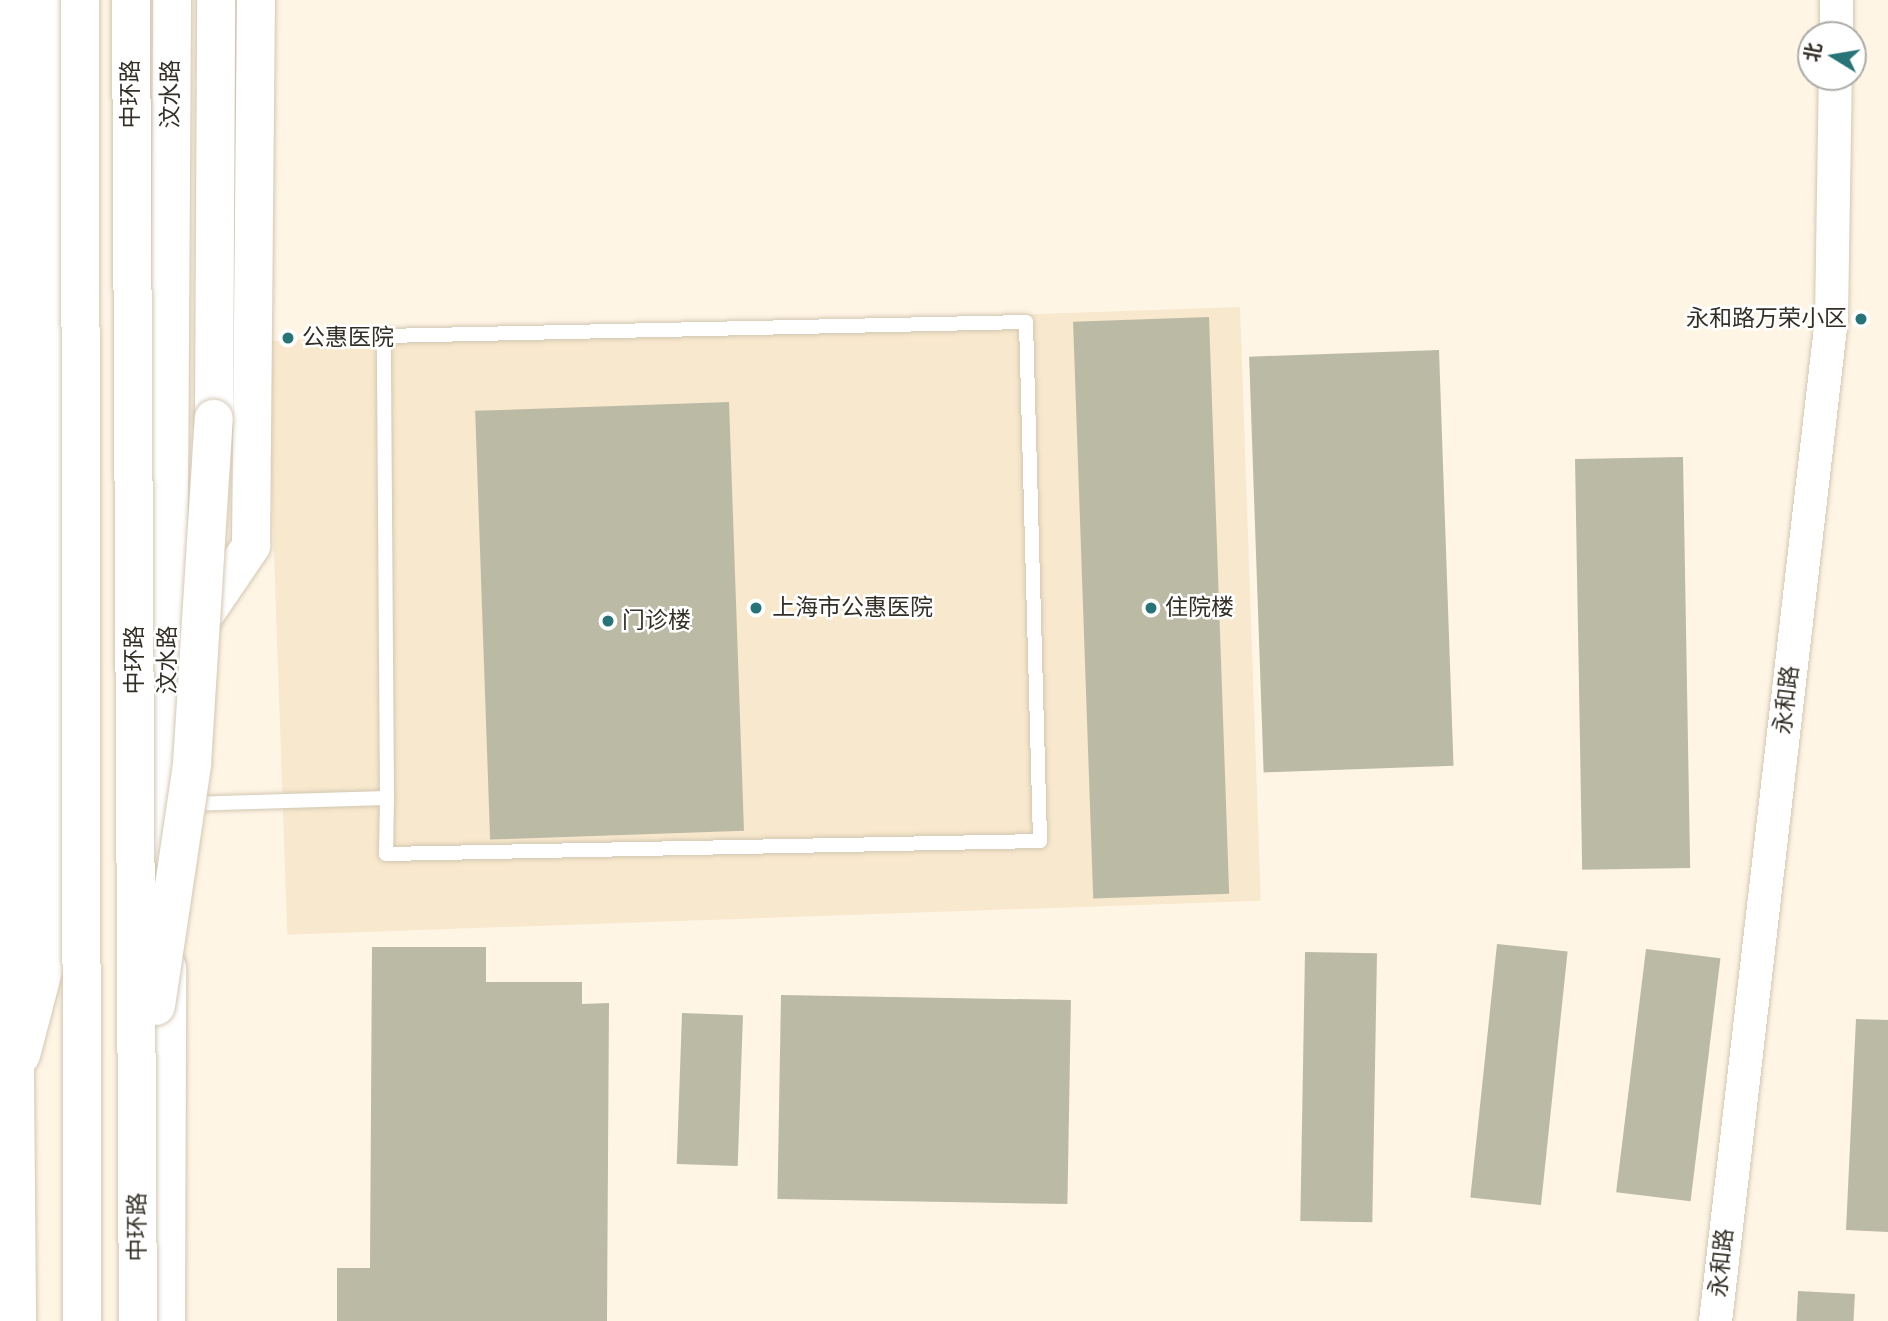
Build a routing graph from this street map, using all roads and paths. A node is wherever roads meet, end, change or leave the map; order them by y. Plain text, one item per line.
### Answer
1 (18, 0) edge
2 (42, 0) edge
3 (80, 0) edge
4 (95, 0) edge
5 (122, 0) edge
6 (131, 0) edge
7 (172, 0) edge
8 (216, 0) edge
9 (256, 0) edge
10 (1836, 0) edge
11 (1836, 21) edge
12 (1835, 91) edge
13 (31, 604) junction
14 (169, 666) junction
15 (98, 710) junction
16 (387, 798) junction
17 (167, 805) junction
18 (0, 989) edge
19 (122, 995) junction
20 (166, 1077) junction
21 (15, 1080) junction
22 (138, 1126) junction
23 (17, 1316) edge
24 (112, 1318) edge
25 (166, 1321) edge
26 (1715, 1321) edge

1 - 13 main road
2 - 13 main road
3 - 24 main road, bridge
4 - 15 main road
5 - 19 main road
6 - 22 main road, 中环路, bridge
7 - 14 main road, 汶水路
8 - 22 main road, bridge
9 - 14 main road
10 - 11 street
12 - 26 street, 永和路
13 - 15 main road
13 - 21 main road
14 - 17 main road, 汶水路
15 - 24 main road
16 - 16 lane
16 - 17 lane
17 - 20 main road, 汶水路
18 - 21 main road
19 - 20 main road
19 - 24 main road
20 - 25 main road, 汶水路
21 - 23 main road
22 - 24 main road, 中环路, bridge

